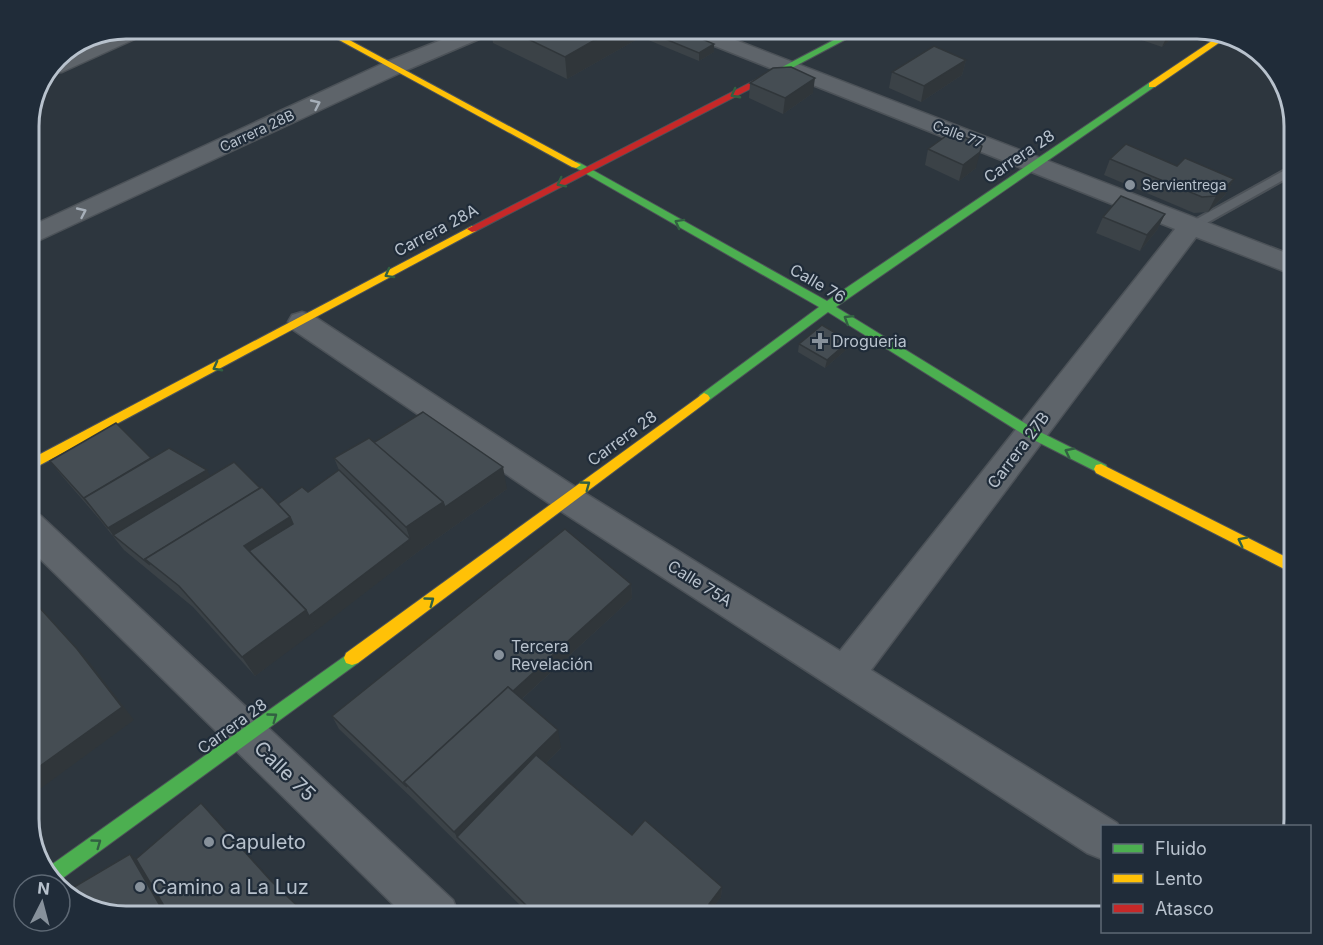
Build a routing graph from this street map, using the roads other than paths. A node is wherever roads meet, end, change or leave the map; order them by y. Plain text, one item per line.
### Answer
1 (343, 39) edge
2 (460, 39) edge
3 (717, 39) edge
4 (840, 39) edge
5 (113, 41) edge
6 (1216, 42) edge
7 (71, 59) edge
8 (394, 67) junction
9 (788, 67) junction
10 (1036, 164) junction
11 (586, 170) junction
12 (1284, 175) edge
13 (1191, 226) junction
14 (39, 232) edge
15 (1284, 262) edge
16 (828, 307) junction
17 (302, 322) junction
18 (1031, 433) junction
19 (39, 461) edge
20 (568, 499) junction
21 (39, 536) edge
22 (1284, 563) edge
23 (845, 675) junction
24 (248, 735) junction
25 (1101, 837) edge
26 (58, 872) edge
27 (427, 906) edge

1 - 8 street, Calle 76
2 - 8 street, Carrera 28B
3 - 9 street, Calle 77
4 - 9 street, Carrera 28A
5 - 7 street
6 - 10 street, Carrera 28
8 - 11 street, Calle 76
14 -> 8 street, Carrera 28B
9 - 10 street, Calle 77
9 -> 11 street, Carrera 28A
10 - 13 street, Calle 77
10 - 16 street, Carrera 28
16 -> 11 street, Calle 76
11 -> 17 street, Carrera 28A
12 - 13 lane
13 - 15 street, Calle 77
13 - 18 street, Carrera 27B
18 -> 16 street, Calle 76
20 -> 16 street, Carrera 28
17 -> 19 street, Carrera 28A
17 - 20 street, Calle 75A
22 -> 18 street, Calle 76
18 - 23 street, Carrera 27B
20 - 23 street, Calle 75A
24 -> 20 street, Carrera 28
21 - 24 street, Calle 75
23 - 25 street, Calle 75A
26 -> 24 street, Carrera 28
24 - 27 street, Calle 75

